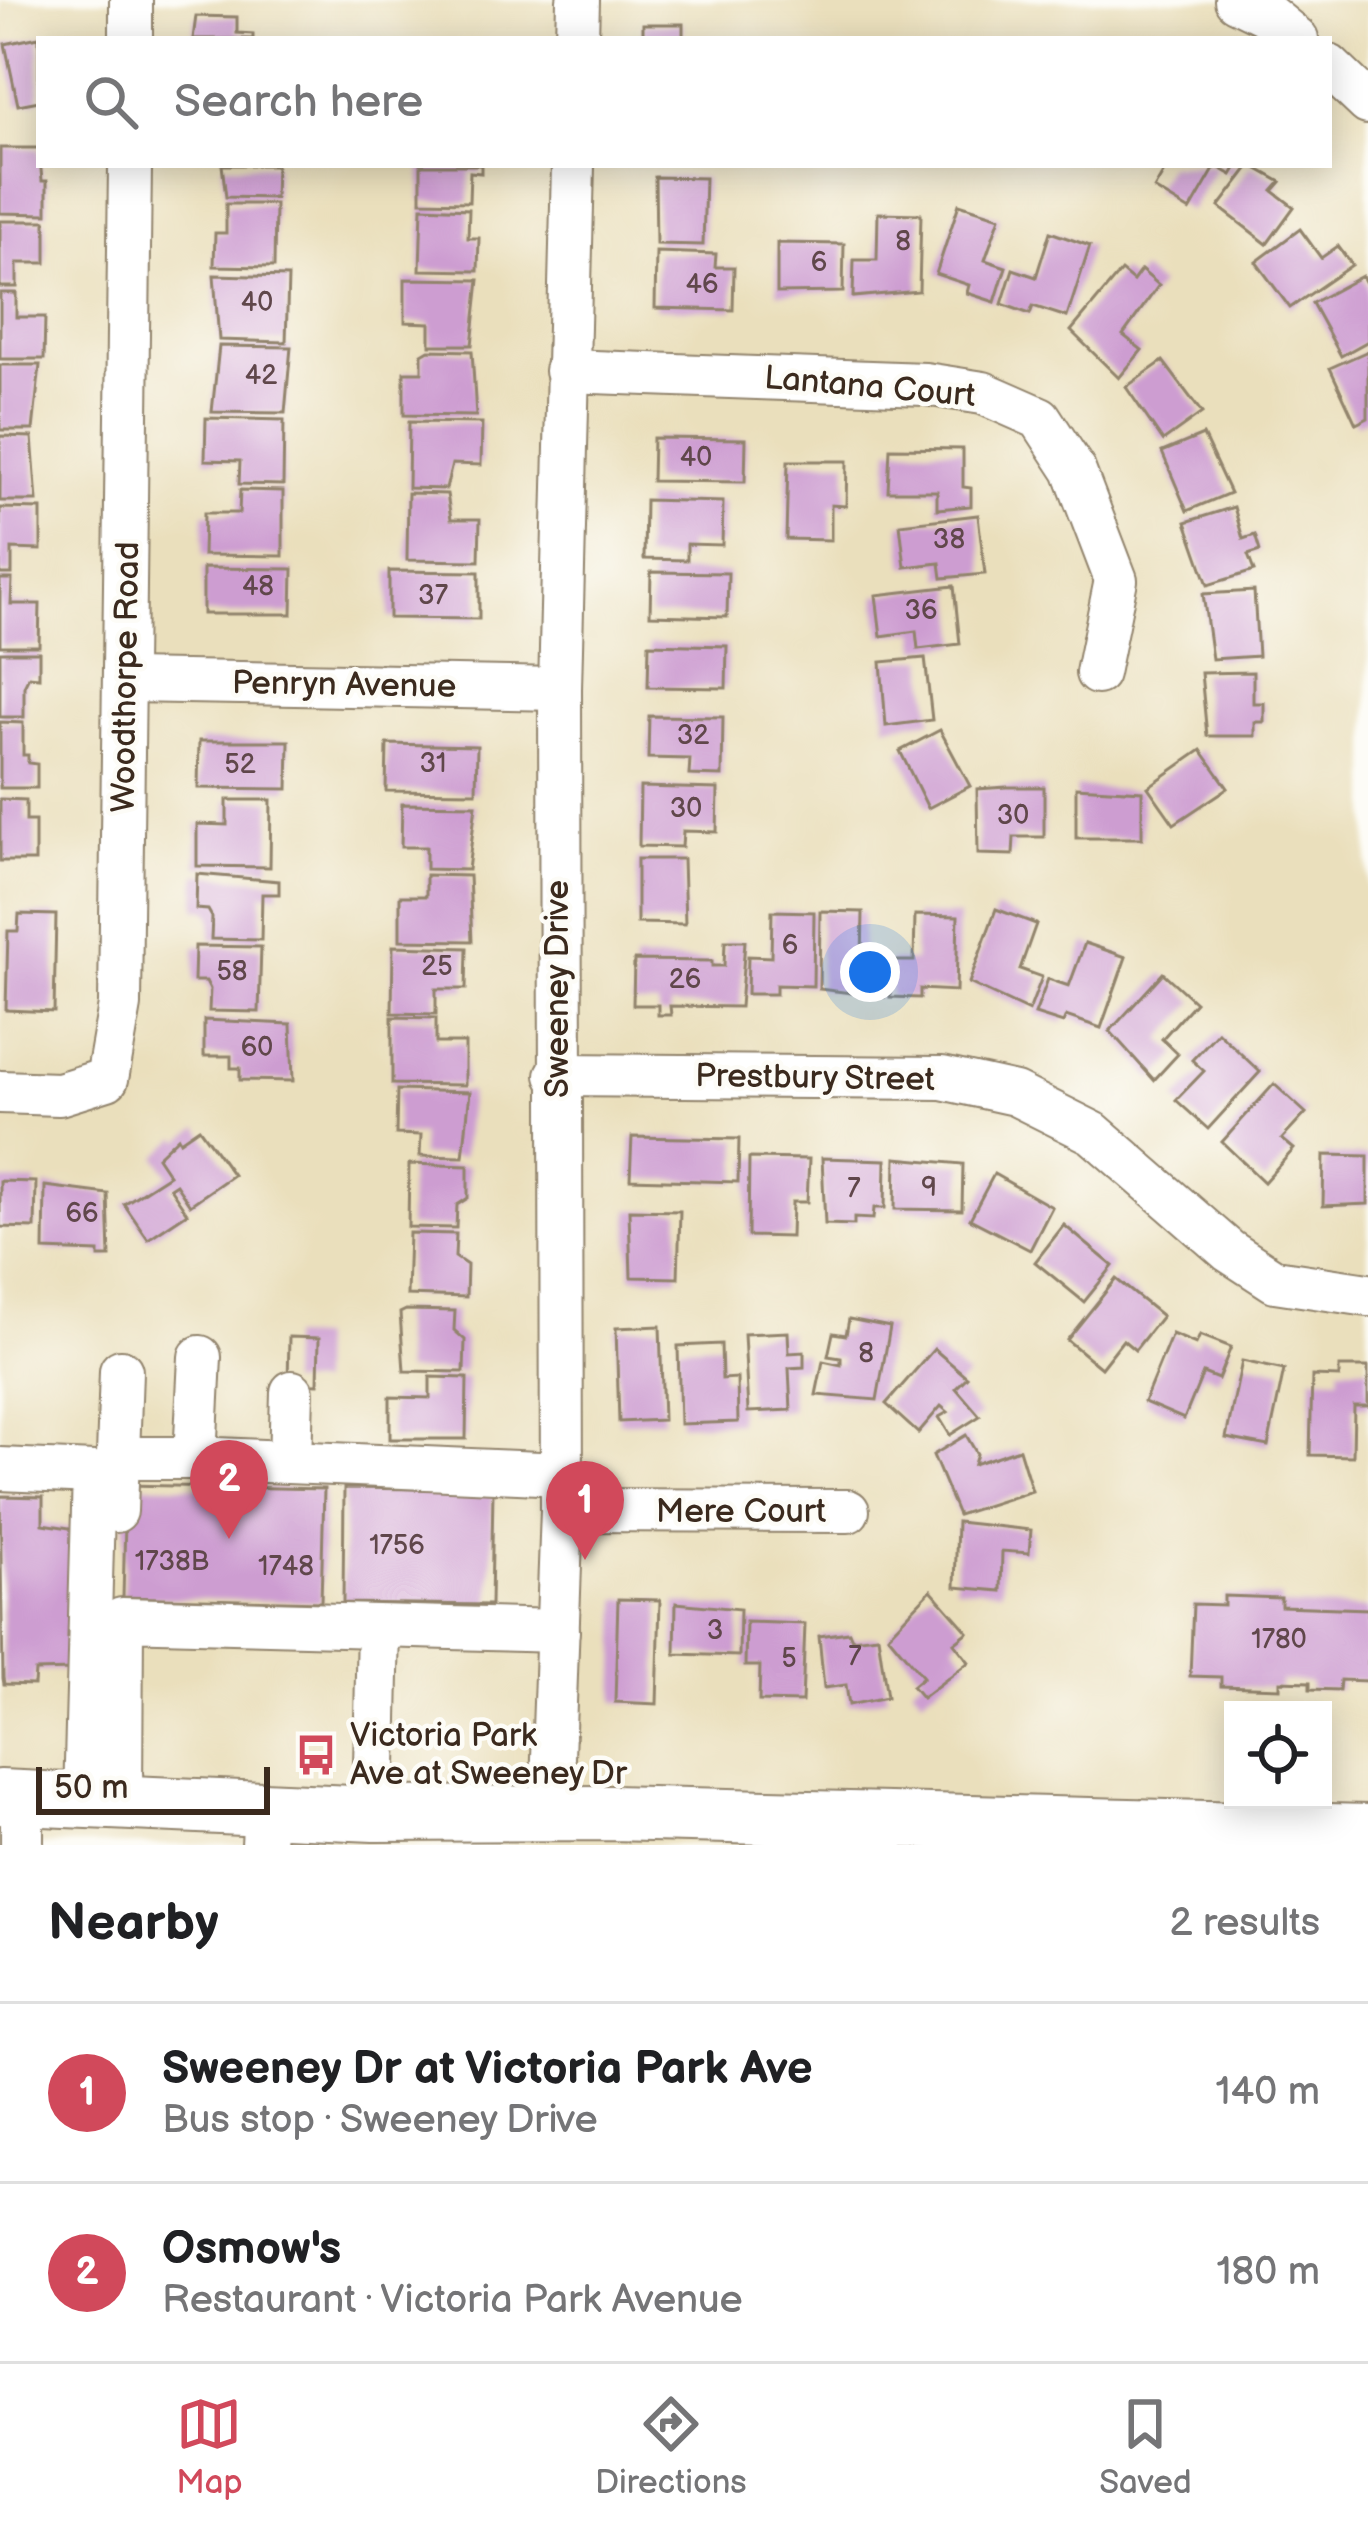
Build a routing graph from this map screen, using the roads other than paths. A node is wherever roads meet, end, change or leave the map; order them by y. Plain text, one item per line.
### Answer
1 (131, 0) edge
2 (578, 0) edge
3 (1236, 0) edge
4 (131, 36) edge
5 (577, 36) edge
6 (1293, 36) edge
7 (1332, 69) edge
8 (1368, 103) edge
9 (130, 168) edge
10 (572, 168) edge
11 (566, 370) junction
12 (1097, 673) dead end
13 (128, 681) junction
14 (560, 689) junction
15 (557, 1075) junction
16 (0, 1092) edge
17 (1368, 1294) edge
18 (200, 1358) dead end
19 (121, 1371) dead end
20 (292, 1392) dead end
21 (118, 1458) junction
22 (195, 1458) junction
23 (290, 1462) junction
24 (0, 1469) edge
25 (562, 1492) junction
26 (848, 1511) dead end
27 (122, 1619) junction
28 (379, 1627) junction
29 (558, 1631) junction
30 (103, 1799) junction
31 (14, 1813) edge
32 (551, 1813) junction
33 (363, 1824) edge
34 (264, 1826) edge
35 (489, 1830) edge
36 (1362, 1836) edge

1 - 4 street
2 - 5 street
3 - 6 street
7 - 8 street
9 - 13 street, Woodthorpe Road
10 - 11 street, Sweeney Drive
11 - 12 street, Lantana Court
11 - 14 street, Sweeney Drive
13 - 14 street, Penryn Avenue
13 - 16 street, Woodthorpe Road
14 - 15 street, Sweeney Drive
15 - 17 street, Prestbury Street
15 - 25 street, Sweeney Drive
18 - 22 street
19 - 21 street
20 - 23 street
21 - 22 street, Mere Court
21 - 27 street
22 - 23 street, Mere Court
23 - 25 street, Mere Court
24 - 30 street
25 - 26 street, Mere Court
25 - 29 street, Sweeney Drive
27 - 28 street
27 - 30 street
28 - 29 street
28 - 33 street
29 - 32 street, Sweeney Drive
30 - 31 main road
30 - 34 main road
32 - 35 main road
32 - 36 main road
33 - 34 main road
33 - 35 main road

